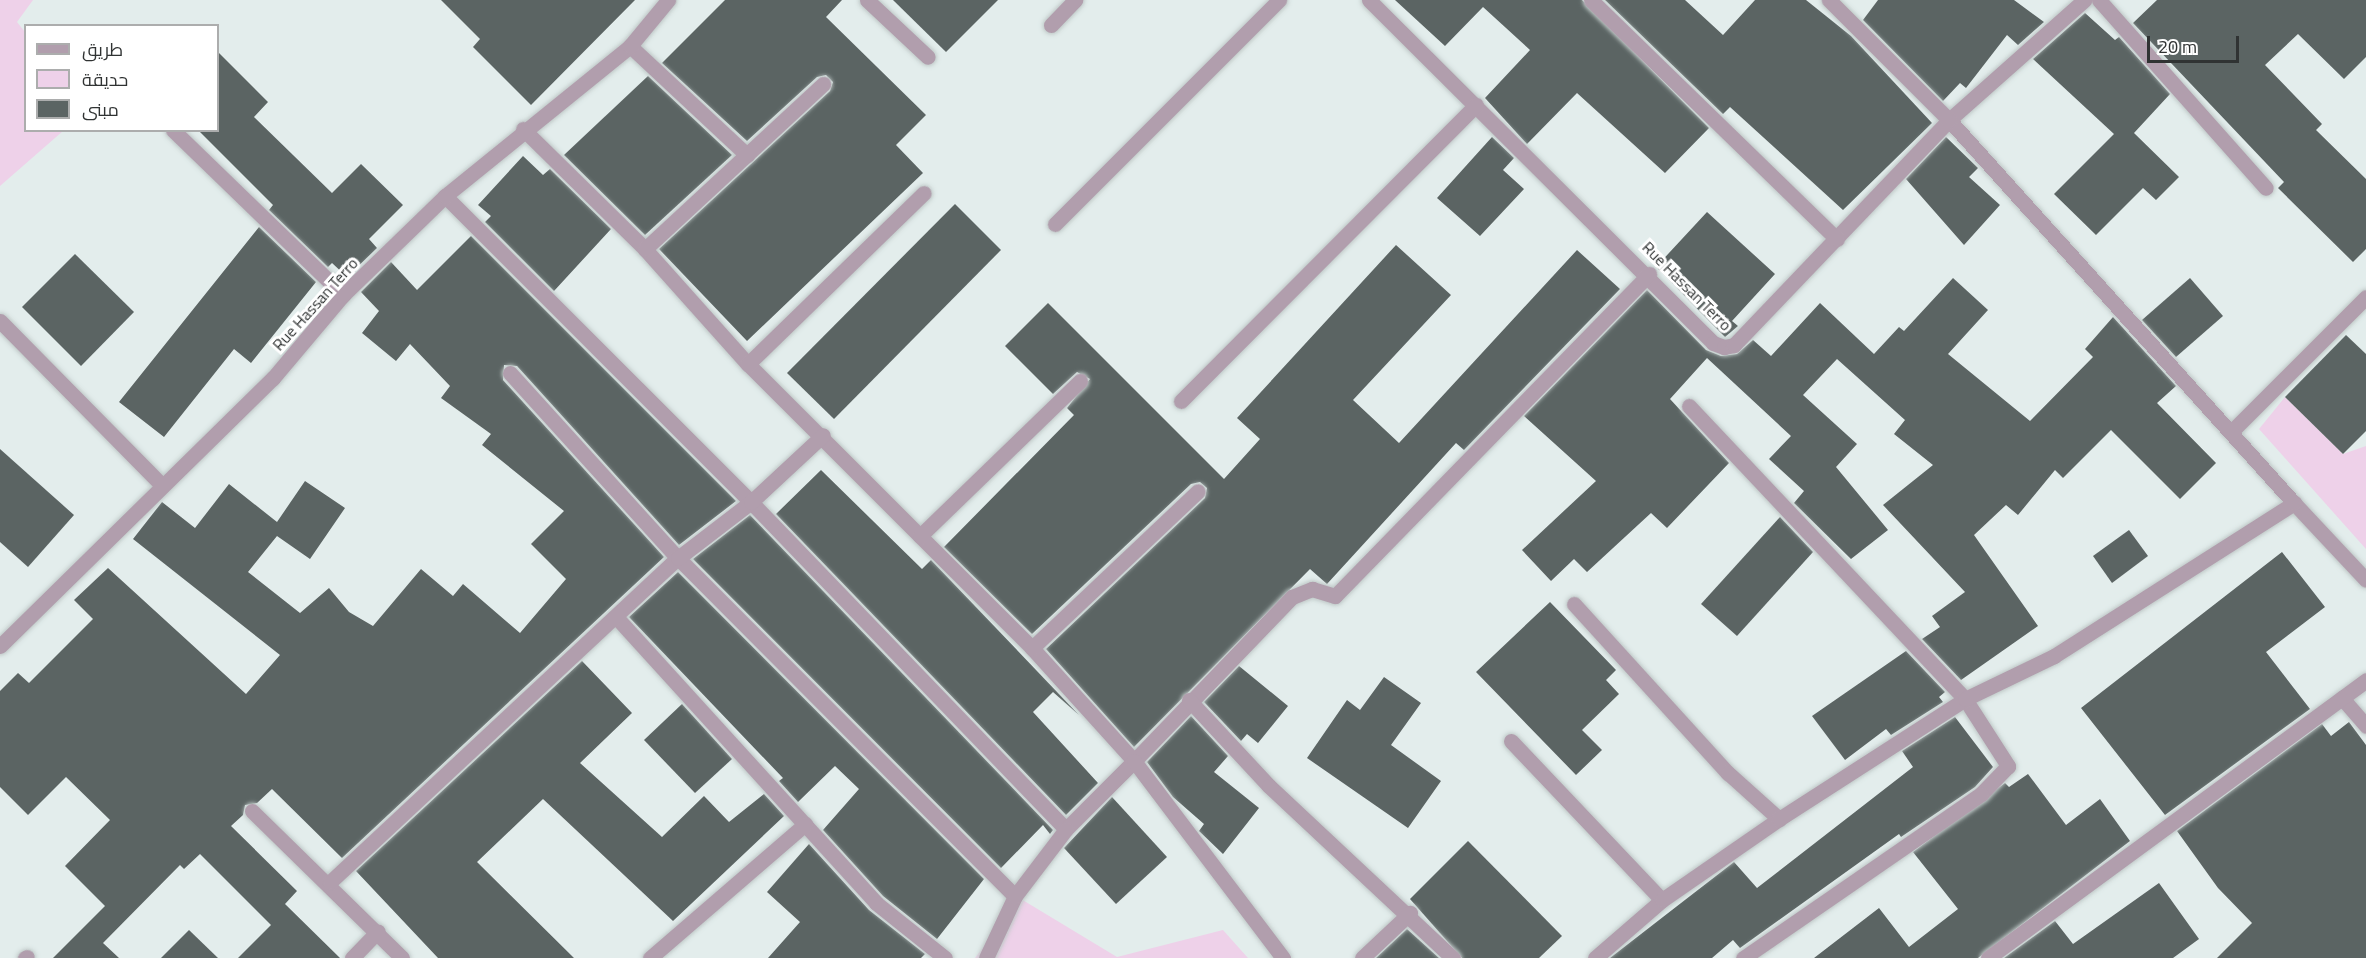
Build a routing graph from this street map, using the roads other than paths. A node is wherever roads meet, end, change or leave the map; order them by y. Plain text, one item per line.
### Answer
1 (668, 0) edge
2 (867, 0) edge
3 (1075, 0) edge
4 (1279, 0) edge
5 (1369, 0) edge
6 (1591, 0) edge
7 (1829, 0) edge
8 (2084, 0) edge
9 (2100, 0) edge
10 (1051, 25) dead end
11 (630, 46) junction
12 (928, 57) dead end
13 (823, 84) dead end
14 (1476, 105) junction
15 (1949, 120) junction
16 (523, 129) junction
17 (175, 132) edge
18 (747, 155) junction
19 (2266, 188) dead end
20 (924, 193) dead end
21 (445, 196) junction
22 (1055, 224) dead end
23 (1837, 239) junction
24 (645, 249) junction
25 (1649, 274) junction
26 (343, 295) junction
27 (2366, 297) edge
28 (0, 321) edge
29 (748, 364) junction
30 (510, 373) dead end
31 (1080, 381) dead end
32 (1181, 401) dead end
33 (1689, 406) dead end
34 (2233, 430) junction
35 (823, 435) junction
36 (162, 485) junction
37 (1198, 490) dead end
38 (751, 502) junction
39 (2294, 503) junction
40 (920, 536) junction
41 (678, 558) junction
42 (2366, 580) edge
43 (1574, 604) dead end
44 (617, 618) junction
45 (0, 646) edge
46 (1032, 648) junction
47 (2366, 680) edge
48 (2342, 698) junction
49 (1965, 699) junction
50 (1189, 700) junction
51 (2366, 726) edge
52 (1511, 741) dead end
53 (1134, 761) junction
54 (252, 811) dead end
55 (1779, 819) junction
56 (805, 824) junction
57 (1066, 828) junction
58 (330, 882) junction
59 (1015, 896) junction
60 (1662, 900) junction
61 (1410, 913) junction
62 (378, 932) junction
63 (351, 958) edge
64 (402, 958) edge
65 (650, 958) edge
66 (945, 958) edge
67 (986, 958) edge
68 (1283, 958) edge
69 (1362, 958) edge
70 (1453, 958) edge
71 (1595, 958) edge
72 (1743, 958) edge
73 (1988, 958) edge

1 - 11 street, Rue Hassan Terro
2 - 12 street
3 - 10 street
4 - 22 street
5 - 14 street, Rue Hassan Terro
6 - 23 street
7 - 15 street
8 - 15 street, Rue Hassan Terro
9 - 19 street
11 - 16 street, Rue Hassan Terro
11 - 18 street
13 - 18 street
14 - 25 street, Rue Hassan Terro
14 - 32 street
15 - 23 street, Rue Hassan Terro
15 - 34 street
16 - 21 street, Rue Hassan Terro
16 - 24 street
17 - 26 street
18 - 24 street
20 - 29 street
21 - 26 street, Rue Hassan Terro
21 - 38 street
23 - 25 street, Rue Hassan Terro
24 - 29 street
25 - 50 street
26 - 36 street, Rue Hassan Terro
27 - 34 street
28 - 36 street
29 - 35 street
30 - 41 street
31 - 40 street
33 - 49 street
34 - 39 street
35 - 38 street
35 - 40 street
36 - 45 street, Rue Hassan Terro
37 - 46 street
38 - 41 street
38 - 57 street
39 - 42 street
39 - 49 street
40 - 46 street
41 - 44 street
41 - 59 street
43 - 55 street
44 - 56 street
44 - 58 street
46 - 53 street
47 - 48 street
48 - 51 street
48 - 73 street
49 - 55 street
49 - 72 street
50 - 53 street
50 - 61 street
52 - 60 street
53 - 57 street
53 - 68 street
54 - 58 street
55 - 60 street
56 - 65 street
56 - 66 street
57 - 59 street
58 - 62 street
59 - 67 street
60 - 71 street
61 - 69 street
61 - 70 street
62 - 63 street
62 - 64 street

